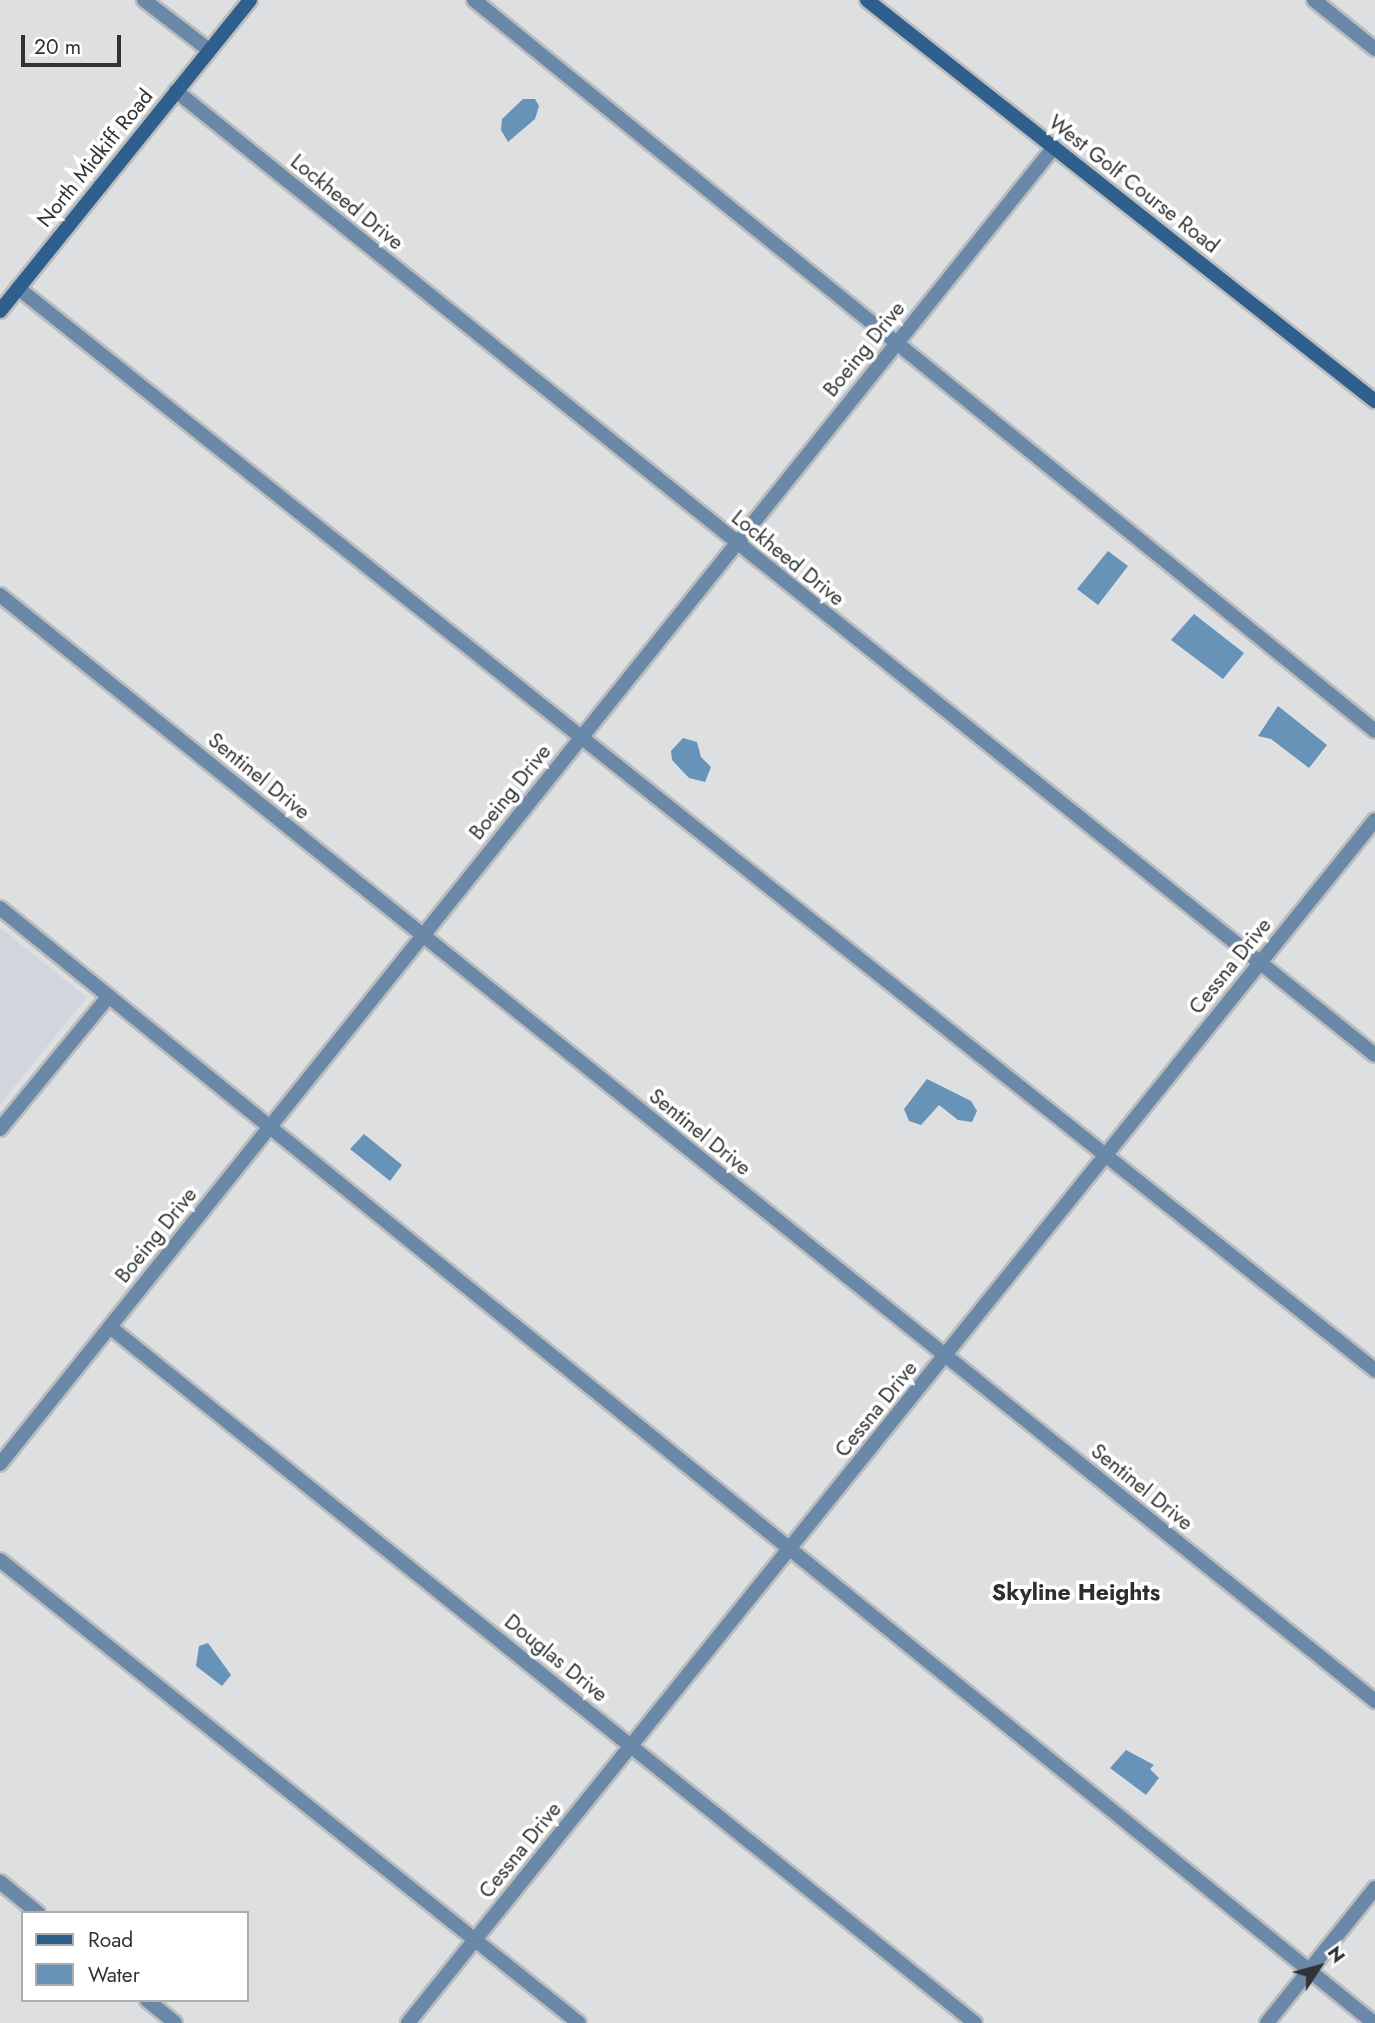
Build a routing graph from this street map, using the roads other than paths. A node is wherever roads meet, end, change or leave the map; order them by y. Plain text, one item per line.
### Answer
1 (144, 0) edge
2 (250, 0) edge
3 (474, 0) edge
4 (867, 0) edge
5 (886, 0) edge
6 (1314, 0) edge
7 (904, 29) junction
8 (1375, 49) edge
9 (209, 50) junction
10 (176, 91) junction
11 (1054, 147) junction
12 (18, 288) junction
13 (0, 311) edge
14 (895, 344) junction
15 (1375, 401) edge
16 (735, 543) junction
17 (0, 594) edge
18 (1375, 731) edge
19 (582, 736) junction
20 (1375, 820) edge
21 (0, 908) edge
22 (422, 935) junction
23 (1260, 963) junction
24 (109, 996) junction
25 (1375, 1055) edge
26 (270, 1126) junction
27 (0, 1129) edge
28 (1106, 1155) junction
29 (110, 1326) junction
30 (946, 1356) junction
31 (1375, 1370) edge
32 (0, 1464) edge
33 (791, 1546) junction
34 (0, 1560) edge
35 (1375, 1701) edge
36 (630, 1745) junction
37 (0, 1882) edge
38 (1375, 1888) edge
39 (36, 1911) edge
40 (475, 1939) junction
41 (1309, 1970) junction
42 (150, 2002) edge
43 (176, 2023) edge
44 (408, 2023) edge
45 (579, 2023) edge
46 (975, 2023) edge
47 (1267, 2023) edge
48 (1374, 2023) edge

1 - 9 street
2 - 9 main road, North Midkiff Road
3 - 14 street
4 - 7 main road, West Golf Course Road
5 - 7 main road
6 - 8 street
7 - 11 main road, West Golf Course Road
9 - 10 main road, North Midkiff Road
10 - 12 main road, North Midkiff Road
10 - 16 street, Lockheed Drive
11 - 14 street, Boeing Drive
11 - 15 main road, West Golf Course Road
12 - 13 main road, North Midkiff Road
12 - 19 street
14 - 16 street, Boeing Drive
14 - 18 street
16 - 19 street, Boeing Drive
16 - 23 street, Lockheed Drive
17 - 22 street, Sentinel Drive
19 - 22 street, Boeing Drive
19 - 28 street
20 - 23 street, Cessna Drive
21 - 24 street
22 - 26 street, Boeing Drive
22 - 30 street, Sentinel Drive
23 - 25 street, Lockheed Drive
23 - 28 street, Cessna Drive
24 - 26 street
24 - 27 street
26 - 29 street, Boeing Drive
26 - 33 street
28 - 30 street, Cessna Drive
28 - 31 street
29 - 32 street, Boeing Drive
29 - 36 street, Douglas Drive
30 - 33 street, Cessna Drive
30 - 35 street, Sentinel Drive
33 - 36 street, Cessna Drive
33 - 41 street
34 - 40 street
36 - 40 street, Cessna Drive
36 - 46 street, Douglas Drive
37 - 39 street
38 - 41 street
40 - 44 street, Cessna Drive
40 - 45 street
41 - 47 street
41 - 48 street
42 - 43 street

